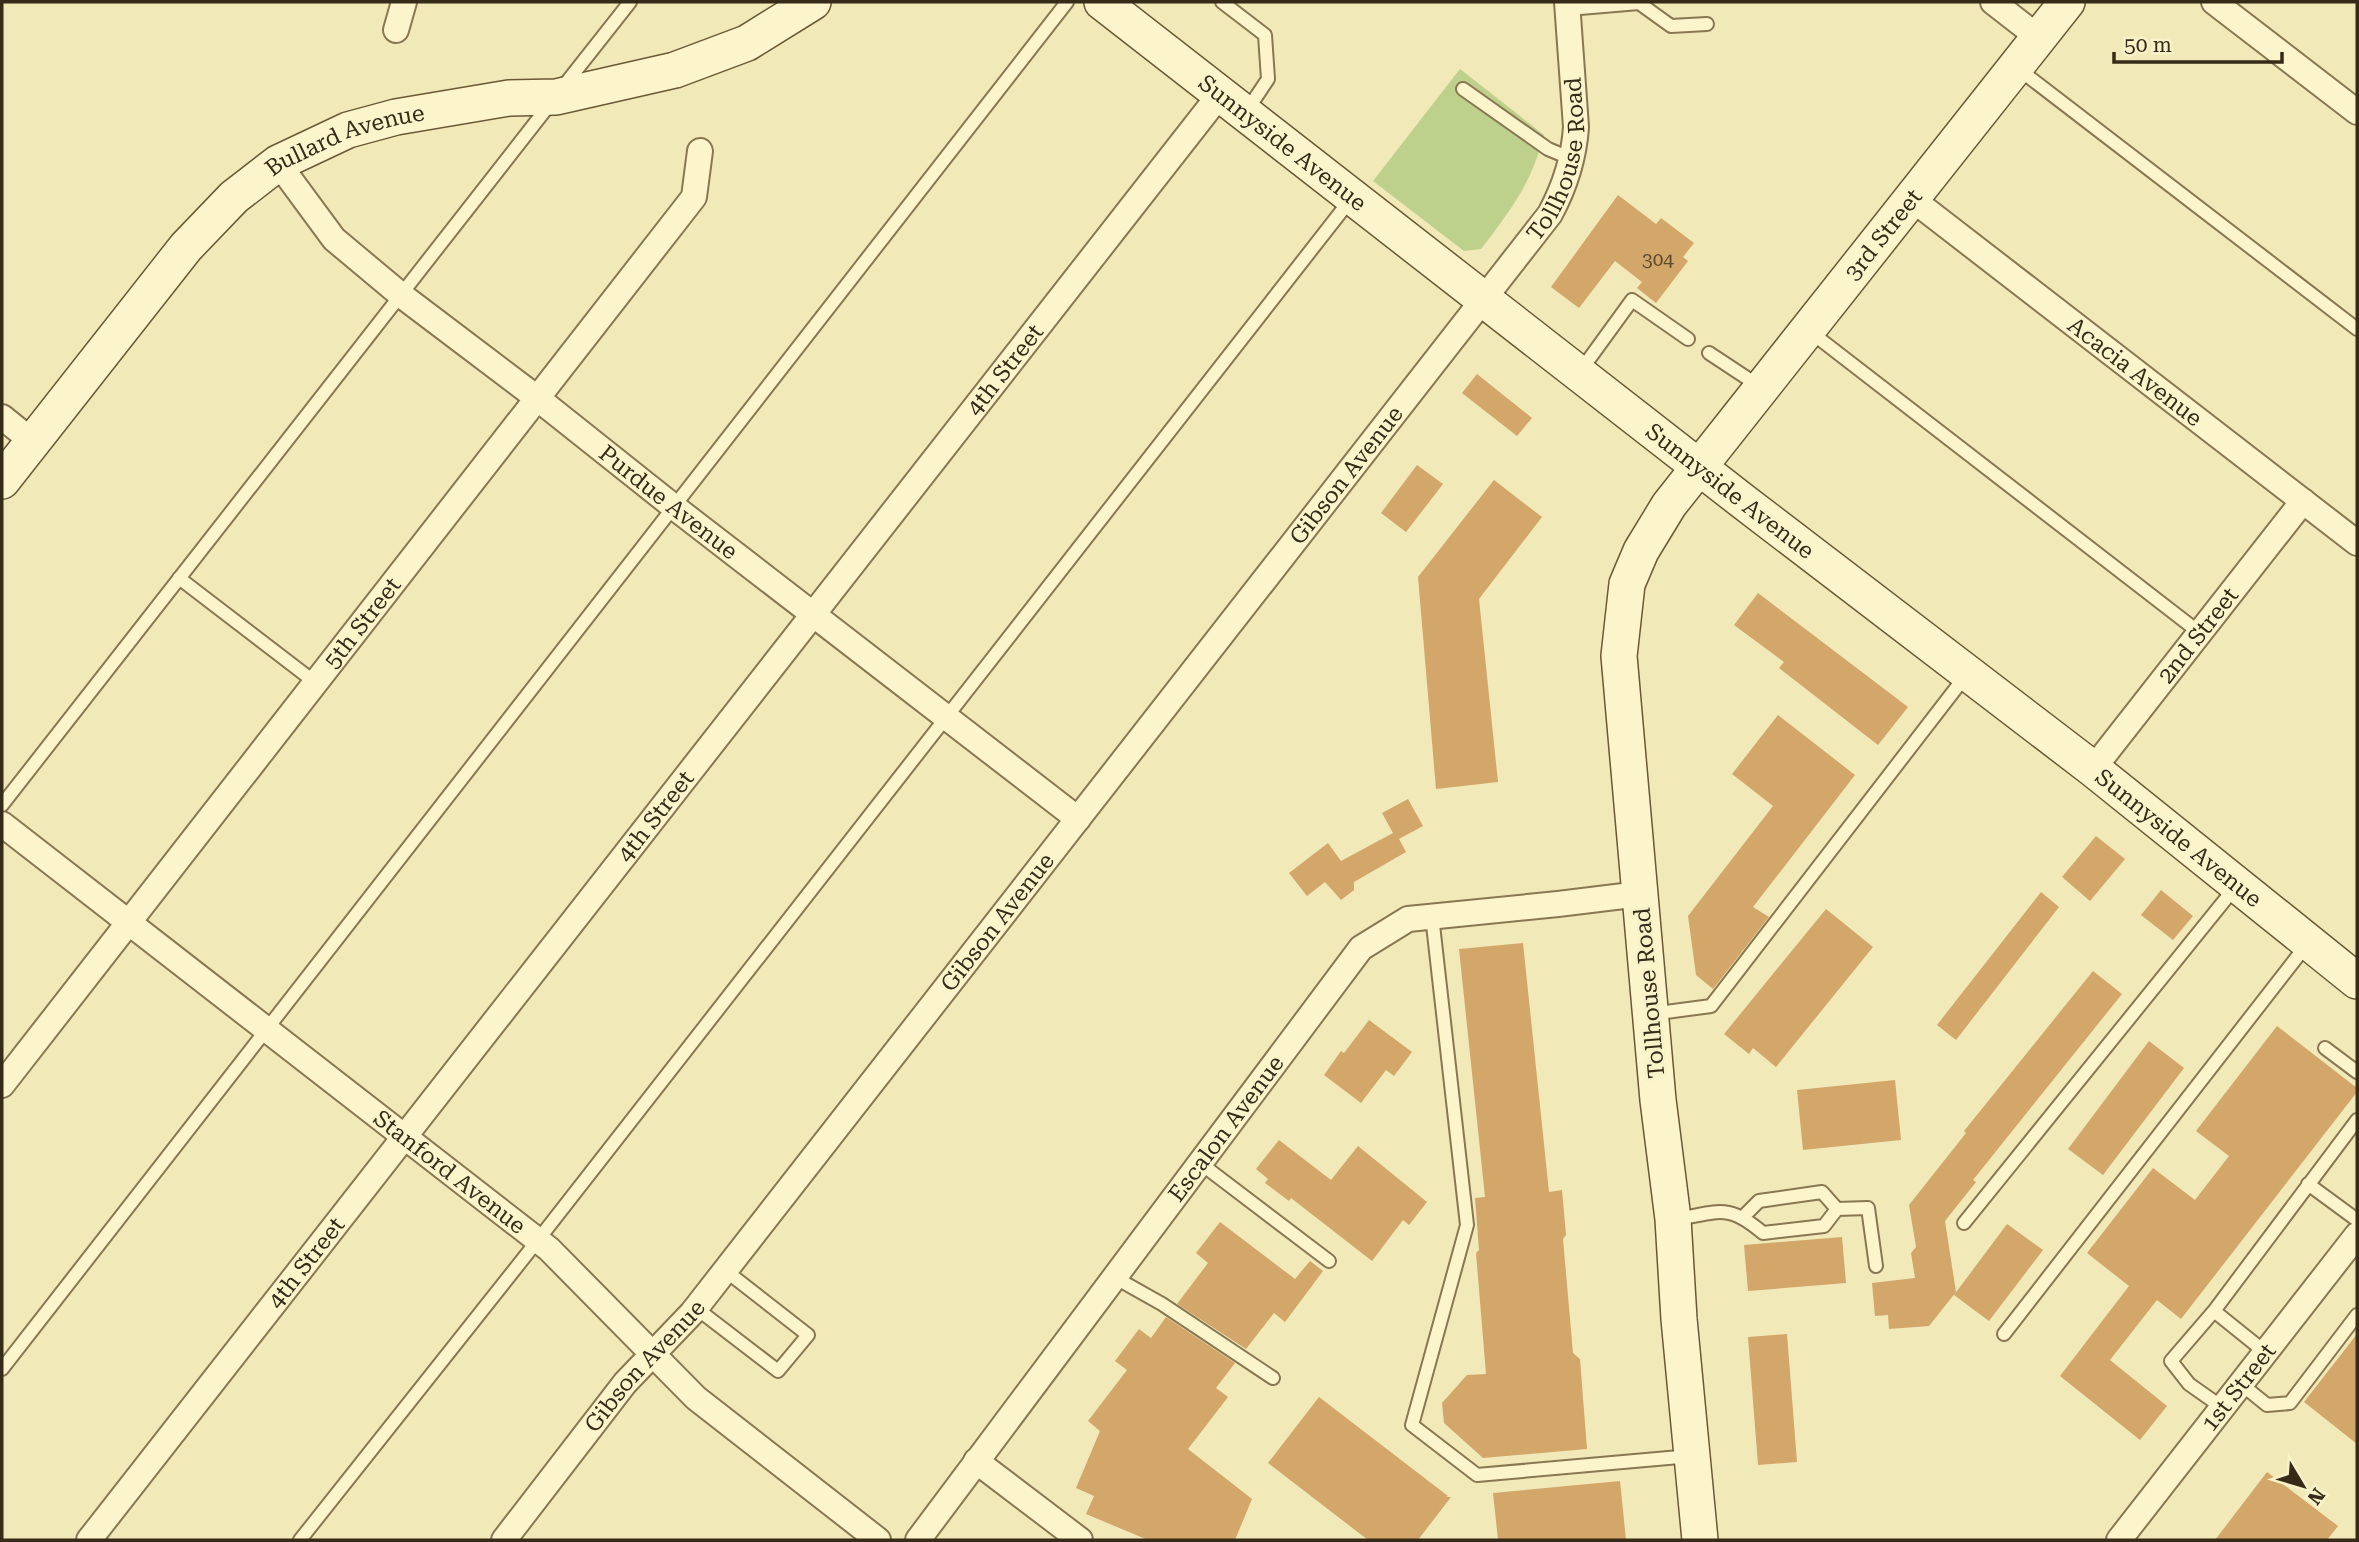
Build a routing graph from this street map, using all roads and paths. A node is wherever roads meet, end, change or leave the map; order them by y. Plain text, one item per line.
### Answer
1 (404, 2) edge
2 (630, 2) edge
3 (813, 2) edge
4 (1067, 2) edge
5 (1222, 2) edge
6 (1993, 2) edge
7 (2067, 2) edge
8 (2214, 2) edge
9 (1106, 3) edge
10 (1568, 6) edge
11 (1707, 24) dead end
12 (396, 30) dead end
13 (2038, 37) junction
14 (2016, 67) junction
15 (1463, 89) dead end
16 (556, 97) junction
17 (1233, 103) junction
18 (2357, 112) edge
19 (700, 151) dead end
20 (1572, 159) junction
21 (278, 163) junction
22 (1354, 196) junction
23 (1912, 199) junction
24 (401, 295) junction
25 (1484, 298) junction
26 (2357, 329) edge
27 (1808, 330) junction
28 (1688, 339) dead end
29 (1709, 353) dead end
30 (1579, 373) junction
31 (1762, 388) junction
32 (537, 398) junction
33 (2, 417) edge
34 (33, 442) junction
35 (1699, 467) junction
36 (2, 481) edge
37 (2303, 501) junction
38 (674, 507) junction
39 (2357, 543) edge
40 (179, 578) junction
41 (813, 615) junction
42 (2200, 633) junction
43 (1967, 674) junction
44 (316, 682) junction
45 (947, 718) junction
46 (2093, 769) junction
47 (2, 805) edge
48 (1078, 819) junction
49 (2, 824) edge
50 (2237, 885) junction
51 (1640, 894) junction
52 (1432, 916) junction
53 (128, 923) junction
54 (2308, 942) junction
55 (2357, 981) edge
56 (1651, 1014) junction
57 (267, 1030) junction
58 (2325, 1048) dead end
59 (2357, 1072) edge
60 (2, 1085) edge
61 (2357, 1120) edge
62 (405, 1137) junction
63 (1199, 1163) junction
64 (2308, 1184) junction
65 (1838, 1209) junction
66 (1744, 1216) junction
67 (1673, 1219) junction
68 (2357, 1220) edge
69 (1964, 1223) dead end
70 (2357, 1235) edge
71 (538, 1240) junction
72 (1329, 1261) dead end
73 (1876, 1266) dead end
74 (726, 1270) junction
75 (1114, 1277) junction
76 (696, 1308) junction
77 (2214, 1311) junction
78 (2357, 1315) edge
79 (2004, 1334) dead end
80 (2265, 1352) junction
81 (653, 1354) junction
82 (2, 1369) edge
83 (1273, 1378) dead end
84 (2241, 1384) junction
85 (2222, 1408) junction
86 (1692, 1456) junction
87 (976, 1461) junction
88 (89, 1540) edge
89 (300, 1540) edge
90 (504, 1540) edge
91 (877, 1540) edge
92 (918, 1540) edge
93 (1080, 1540) edge
94 (1700, 1540) edge
95 (2119, 1540) edge

1 - 12 street
2 - 16 lane
3 - 16 main road, Bullard Avenue
4 - 38 lane
5 - 17 lane
6 - 13 street
7 - 13 main road, 3rd Street
8 - 18 street
9 - 17 main road, Sunnyside Avenue
10 - 11 lane
10 - 20 street, Tollhouse Road
13 - 14 main road, 3rd Street
14 - 23 main road, 3rd Street
14 - 26 lane
15 - 20 lane
16 - 21 main road, Bullard Avenue
16 - 24 lane
17 - 22 main road, Sunnyside Avenue
17 - 41 street, 4th Street
19 - 32 street, 5th Street
20 - 25 street, Tollhouse Road
21 - 24 street, Purdue Avenue
21 - 34 main road, Bullard Avenue
22 - 25 main road, Sunnyside Avenue
22 - 45 lane
23 - 27 main road, 3rd Street
23 - 37 street, Acacia Avenue
24 - 32 street, Purdue Avenue
24 - 40 lane
25 - 30 main road, Sunnyside Avenue
25 - 48 street, Gibson Avenue
27 - 31 main road, 3rd Street
27 - 42 lane
28 - 30 lane
29 - 31 lane
30 - 35 main road, Sunnyside Avenue
31 - 35 main road, 3rd Street
32 - 38 street, Purdue Avenue
32 - 44 street, 5th Street
33 - 34 street
34 - 36 main road, Bullard Avenue
35 - 43 main road, Sunnyside Avenue
35 - 51 main road, Tollhouse Road
37 - 39 street, Acacia Avenue
37 - 42 street, 2nd Street
38 - 41 street, Purdue Avenue
38 - 57 lane
40 - 44 lane
40 - 47 lane
41 - 45 street, Purdue Avenue
41 - 62 street, 4th Street
42 - 46 street, 2nd Street
43 - 46 main road, Sunnyside Avenue
43 - 56 lane
44 - 53 street, 5th Street
45 - 48 street, Purdue Avenue
45 - 71 lane
46 - 50 main road, Sunnyside Avenue
48 - 74 street, Gibson Avenue
49 - 53 street, Stanford Avenue
50 - 54 main road, Sunnyside Avenue
50 - 69 lane
51 - 52 street, Escalon Avenue
51 - 56 main road, Tollhouse Road
52 - 63 street, Escalon Avenue
52 - 86 lane
53 - 57 street, Stanford Avenue
53 - 60 street, 5th Street
54 - 55 main road, Sunnyside Avenue
54 - 79 lane
56 - 67 main road, Tollhouse Road
57 - 62 street, Stanford Avenue
57 - 82 lane
58 - 59 lane
61 - 64 lane
62 - 71 street, Stanford Avenue
62 - 88 street, 4th Street
63 - 72 lane
63 - 75 street, Escalon Avenue
64 - 68 lane
64 - 77 lane
65 - 66 lane
65 - 66 lane
65 - 73 lane
66 - 67 lane
67 - 86 main road, Tollhouse Road
70 - 80 street, 1st Street
71 - 81 street, Stanford Avenue
71 - 89 lane
74 - 76 street, Gibson Avenue
74 - 76 lane
75 - 83 lane
75 - 87 street, Escalon Avenue
76 - 81 street, Gibson Avenue
77 - 80 lane
77 - 85 lane
78 - 84 lane
80 - 84 street, 1st Street
81 - 90 street, Gibson Avenue
81 - 91 street, Stanford Avenue
84 - 85 street, 1st Street
85 - 95 street, 1st Street
86 - 94 main road, Tollhouse Road
87 - 92 street, Escalon Avenue
87 - 93 street

